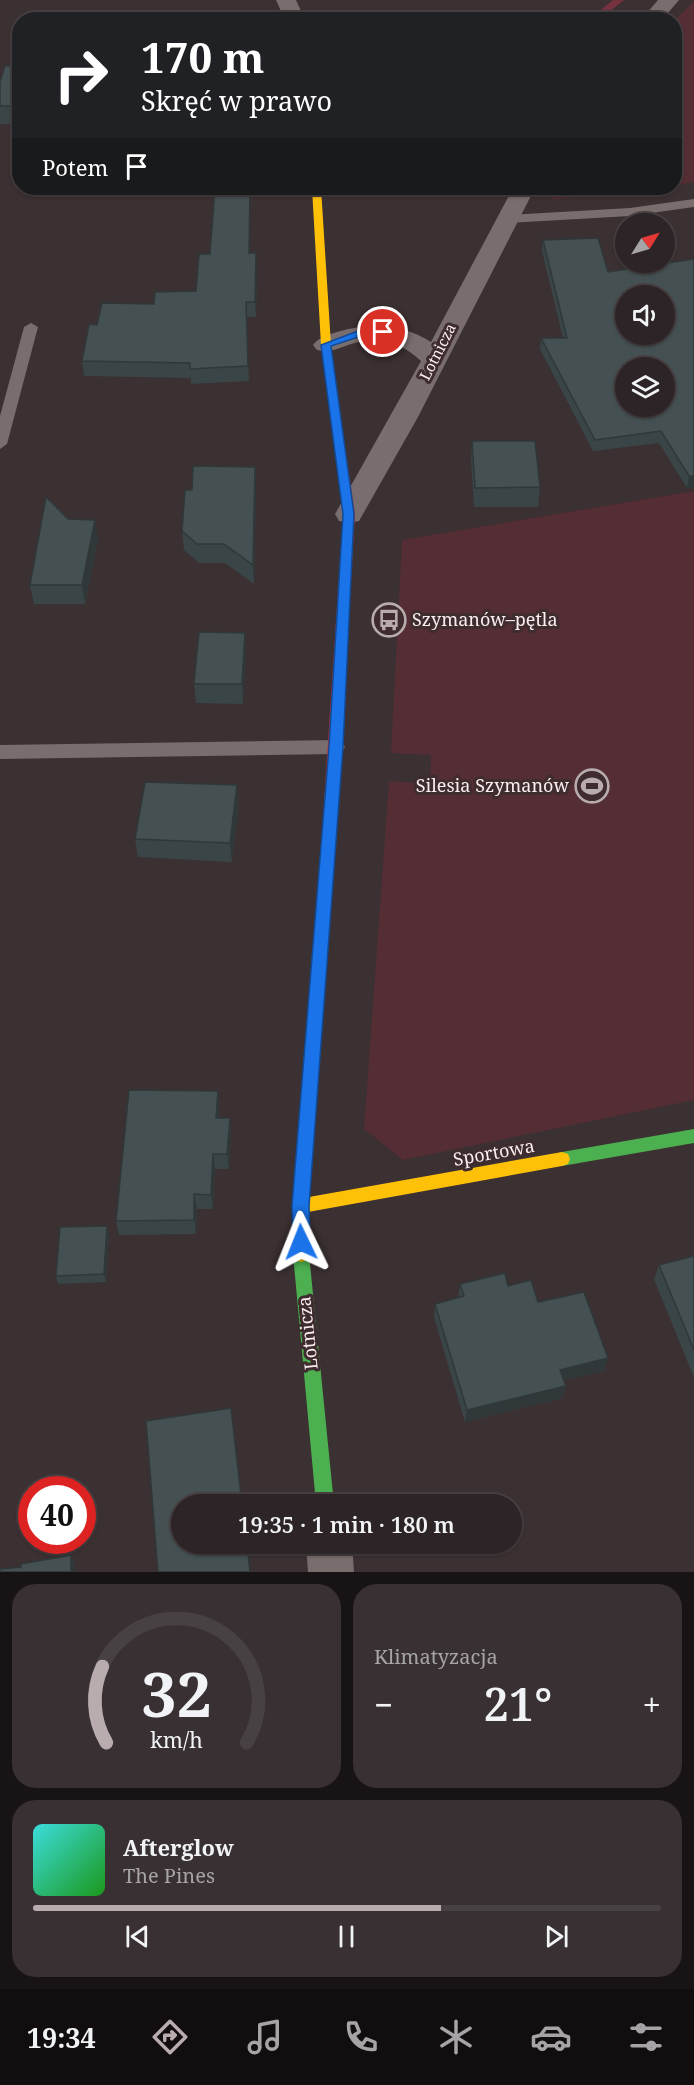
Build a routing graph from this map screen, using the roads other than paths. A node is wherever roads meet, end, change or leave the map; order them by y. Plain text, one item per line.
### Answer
1 (669, 0) edge
2 (658, 12) edge
3 (316, 195) edge
4 (520, 195) edge
5 (694, 203) edge
6 (506, 219) junction
7 (31, 327) dead end
8 (326, 345) junction
9 (434, 359) junction
10 (0, 444) edge
11 (349, 514) junction
12 (336, 747) junction
13 (0, 752) edge
14 (694, 1136) edge
15 (300, 1206) junction
16 (324, 1494) edge
17 (329, 1554) edge
18 (331, 1572) edge

1 - 2 street
3 - 8 street, Lotnicza
4 - 6 street, Lotnicza
5 - 6 lane
6 - 9 street, Lotnicza
7 - 10 lane
8 - 9 street
8 - 11 street, Lotnicza
9 - 11 street, Lotnicza
11 - 12 street, Lotnicza
12 - 13 lane
12 - 15 street, Lotnicza
14 - 15 street, Sportowa
15 - 16 street, Lotnicza
17 - 18 street

